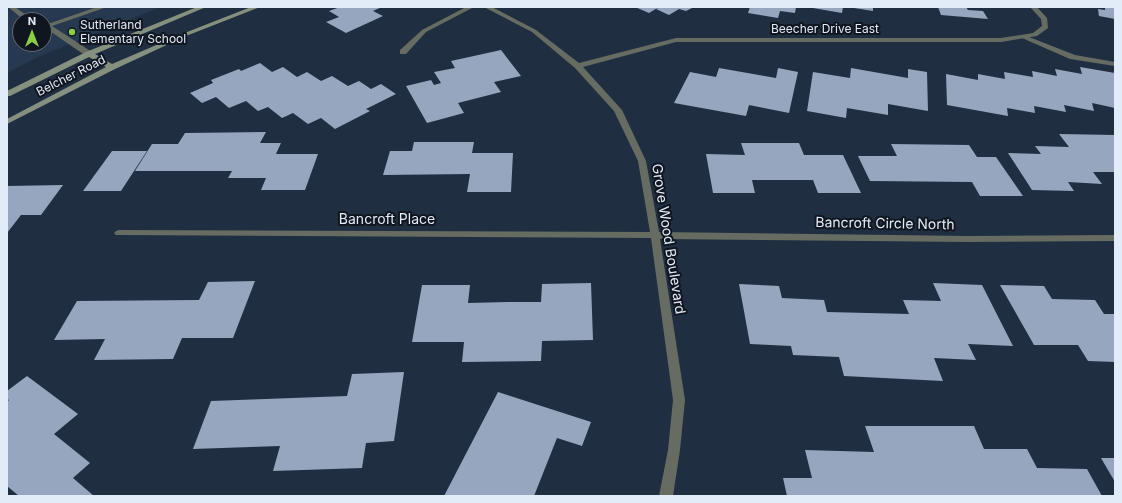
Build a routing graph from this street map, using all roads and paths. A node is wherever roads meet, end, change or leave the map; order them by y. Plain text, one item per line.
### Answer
1 (104, 7) edge
2 (203, 7) edge
3 (257, 7) edge
4 (472, 7) edge
5 (487, 7) edge
6 (1033, 7) edge
7 (52, 24) edge
8 (52, 30) edge
9 (1024, 37) junction
10 (403, 52) dead end
11 (89, 54) junction
12 (1115, 64) edge
13 (578, 66) junction
14 (112, 67) junction
15 (7, 94) edge
16 (7, 122) edge
17 (119, 233) dead end
18 (655, 235) junction
19 (1115, 238) edge
20 (666, 496) edge

1 - 7 street
2 - 11 main road, Belcher Road
3 - 14 main road, Belcher Road
4 - 10 street
5 - 13 street, Grove Wood Boulevard
6 - 9 street, Beecher Drive East
8 - 11 street
9 - 12 street
9 - 13 street, Beecher Drive East
11 - 14 main road
11 - 15 main road, Belcher Road
13 - 18 street, Grove Wood Boulevard
14 - 16 main road, Belcher Road
17 - 18 street, Bancroft Place
18 - 19 street, Bancroft Circle North
18 - 20 street, Grove Wood Boulevard

